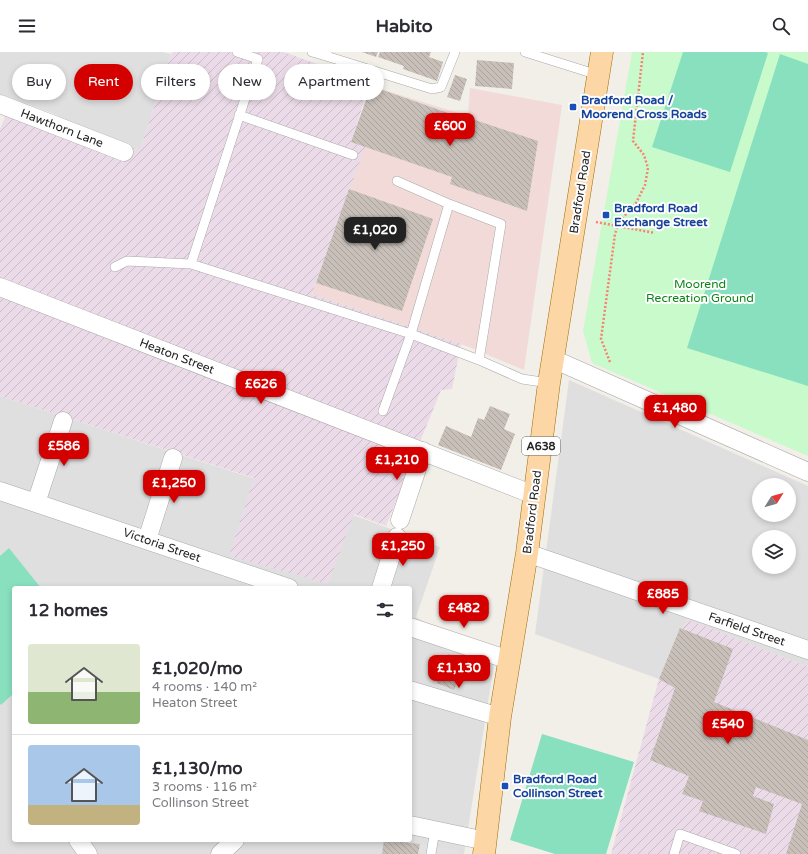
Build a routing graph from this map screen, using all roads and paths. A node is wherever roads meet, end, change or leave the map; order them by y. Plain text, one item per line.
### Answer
1 (237, 52) edge
2 (312, 52) edge
3 (454, 52) edge
4 (525, 52) edge
5 (602, 52) edge
6 (643, 52) edge
7 (326, 54) edge
8 (598, 75) junction
9 (0, 104) edge
10 (239, 115) junction
11 (124, 152) dead end
12 (353, 155) dead end
13 (397, 181) dead end
14 (449, 204) junction
15 (602, 223) dead end
16 (618, 226) junction
17 (654, 233) dead end
18 (191, 264) junction
19 (115, 267) dead end
20 (0, 287) edge
21 (411, 334) junction
22 (553, 359) junction
23 (479, 360) junction
24 (617, 365) dead end
25 (549, 383) junction
26 (384, 410) dead end
27 (63, 421) dead end
28 (423, 452) junction
29 (173, 458) dead end
30 (808, 472) edge
31 (0, 491) edge
32 (534, 495) junction
33 (36, 503) junction
34 (147, 540) junction
35 (527, 553) junction
36 (283, 586) edge
37 (382, 586) edge
38 (412, 628) edge
39 (808, 650) edge
40 (509, 660) junction
41 (412, 691) edge
42 (500, 716) junction
43 (412, 825) edge
44 (435, 830) junction
45 (79, 842) edge
46 (233, 842) edge
47 (485, 847) edge
48 (88, 854) edge
49 (220, 854) edge
50 (431, 854) edge
51 (674, 854) edge
52 (736, 854) edge

1 - 10 lane
2 - 7 lane
3 - 7 lane
4 - 8 lane
5 - 8 main road, Bradford Road / A638
6 - 16 path
8 - 22 main road, Bradford Road / A638
9 - 11 street, Hawthorn Lane
10 - 12 lane
10 - 18 lane
13 - 14 lane
14 - 21 lane
14 - 23 lane
15 - 16 path
16 - 17 path
16 - 24 path
18 - 19 lane
18 - 21 lane
20 - 28 street, Heaton Street
21 - 23 lane
21 - 26 lane
22 - 25 main road, Bradford Road / A638
22 - 30 street
23 - 25 lane
25 - 32 main road, Bradford Road / A638
27 - 33 street
28 - 32 street, Heaton Street
28 - 37 street
29 - 34 street
31 - 33 street, Victoria Street
32 - 35 main road, Bradford Road / A638
33 - 34 street, Victoria Street
34 - 36 street, Victoria Street
35 - 39 street, Farfield Street
35 - 40 main road, Bradford Road / A638
38 - 40 street
40 - 42 main road, Bradford Road / A638
41 - 42 street
42 - 47 main road, Bradford Road / A638
43 - 44 street
44 - 47 street
44 - 50 lane
45 - 48 street
46 - 49 street
51 - 52 lane

